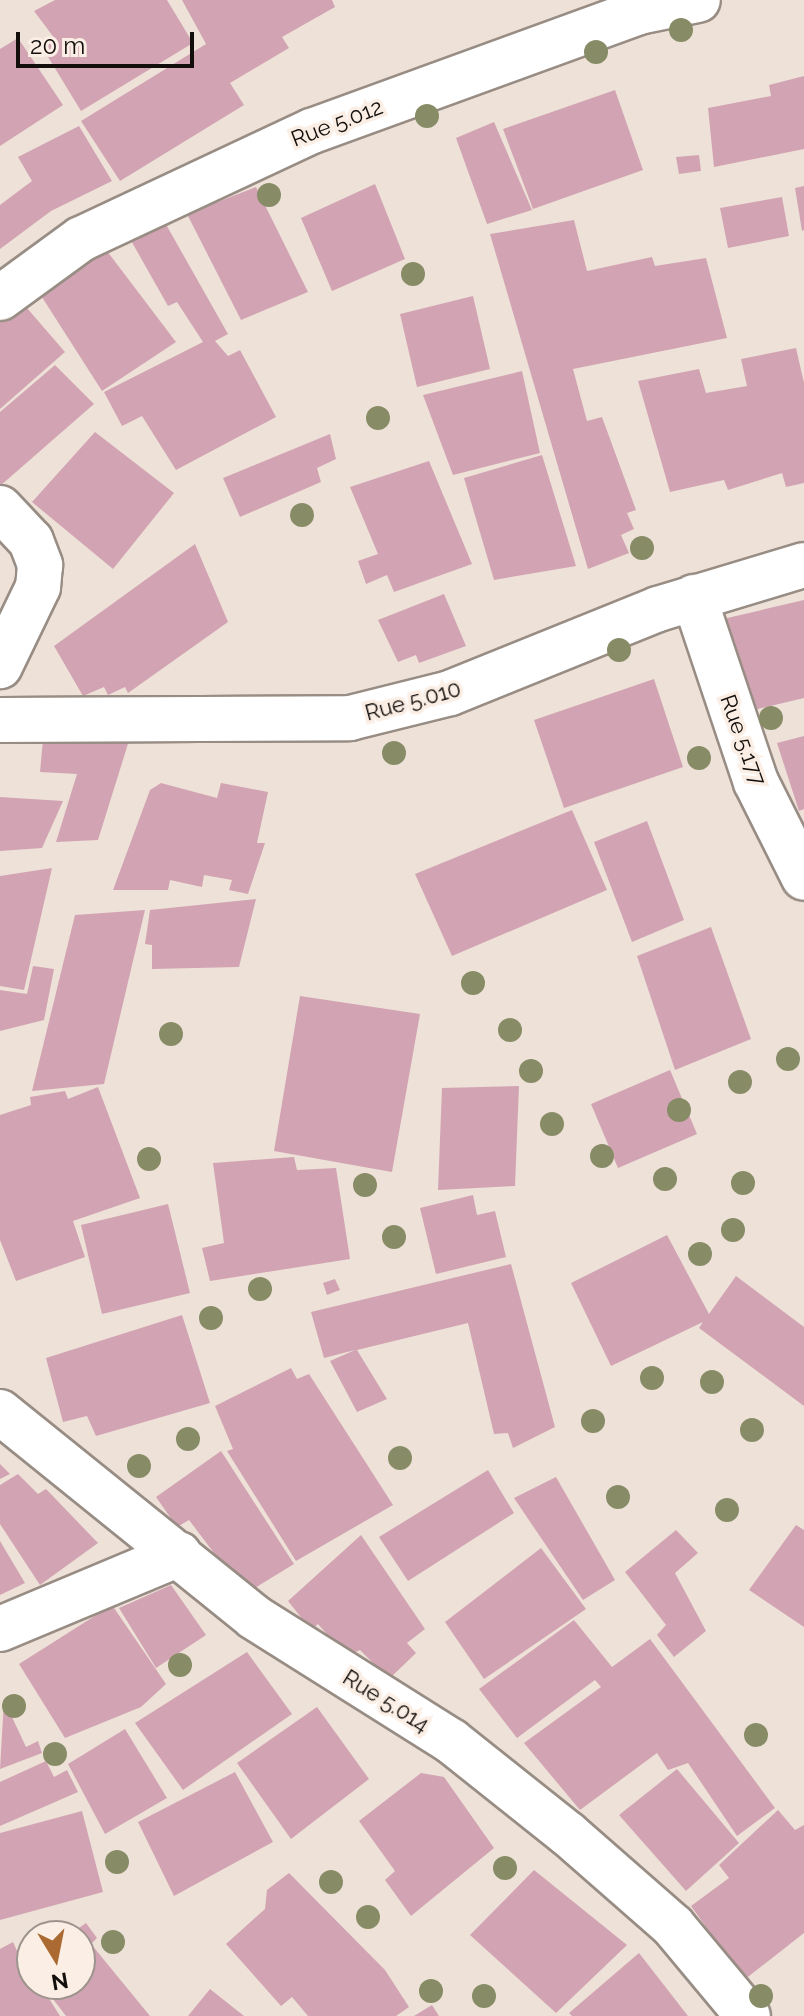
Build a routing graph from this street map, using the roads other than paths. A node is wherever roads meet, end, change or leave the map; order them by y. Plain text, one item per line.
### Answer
1 (698, 0) edge
2 (0, 298) edge
3 (0, 508) edge
4 (804, 565) edge
5 (694, 597) junction
6 (0, 666) edge
7 (0, 720) edge
8 (804, 878) edge
9 (0, 1412) edge
10 (179, 1554) junction
11 (0, 1629) edge
12 (748, 2016) edge

1 - 2 street, Rue 5.012
3 - 6 street
4 - 5 street, Rue 5.010
5 - 7 street, Rue 5.010
5 - 8 street, Rue 5.177
9 - 10 street, Rue 5.014
10 - 11 street
10 - 12 street, Rue 5.014

